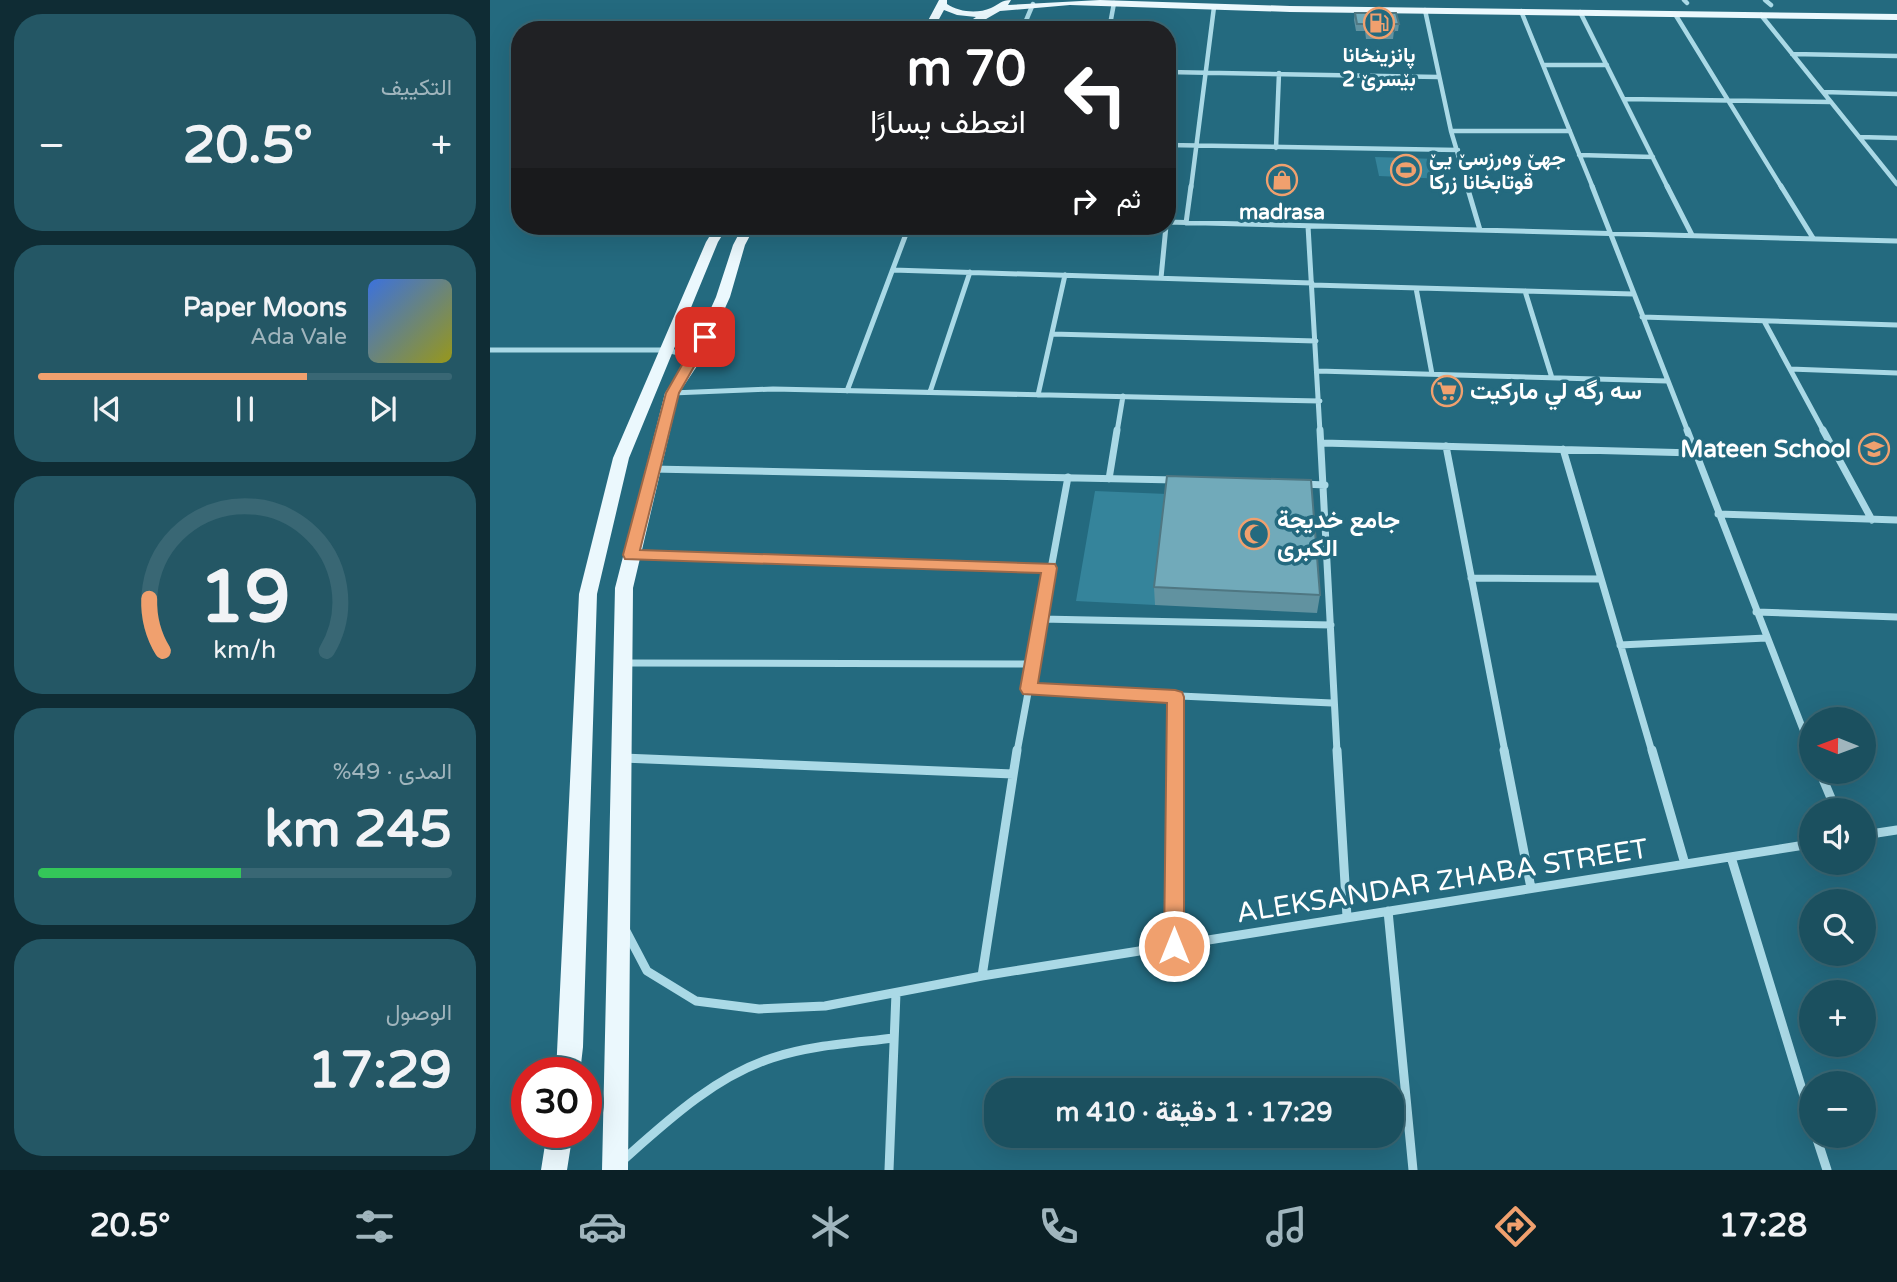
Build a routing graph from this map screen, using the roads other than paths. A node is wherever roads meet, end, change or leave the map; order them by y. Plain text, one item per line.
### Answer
1 (943, 2) edge
2 (1633, 2) dead end
3 (1686, 2) edge
4 (1114, 3) junction
5 (1768, 3) edge
6 (1033, 4) junction
7 (1290, 4) edge
8 (1001, 6) edge
9 (1214, 7) junction
10 (1897, 9) edge
11 (1425, 10) junction
12 (1521, 11) junction
13 (1580, 12) junction
14 (1675, 14) junction
15 (1761, 15) junction
16 (1897, 17) edge
17 (933, 21) edge
18 (975, 21) edge
19 (1026, 21) edge
20 (1111, 21) edge
21 (1792, 54) junction
22 (1897, 56) edge
23 (1543, 65) junction
24 (1607, 65) junction
25 (1176, 72) edge
26 (1206, 72) junction
27 (1279, 73) junction
28 (1438, 77) junction
29 (1823, 92) junction
30 (1897, 94) edge
31 (1624, 99) junction
32 (1727, 101) junction
33 (1831, 102) junction
34 (1451, 131) junction
35 (1570, 131) junction
36 (1859, 137) junction
37 (1897, 138) edge
38 (1176, 145) edge
39 (1196, 146) junction
40 (1276, 148) junction
41 (1458, 150) junction
42 (1579, 155) junction
43 (1653, 157) junction
44 (1897, 184) edge
45 (1186, 223) junction
46 (1176, 224) edge
47 (1308, 226) junction
48 (1480, 230) junction
49 (1611, 233) junction
50 (716, 235) edge
51 (745, 235) edge
52 (906, 235) edge
53 (1166, 235) edge
54 (1692, 235) junction
55 (1813, 238) junction
56 (1897, 241) edge
57 (893, 270) junction
58 (970, 272) junction
59 (1065, 275) junction
60 (1161, 278) junction
61 (1312, 284) junction
62 (1416, 289) junction
63 (1525, 290) junction
64 (1633, 293) junction
65 (1642, 317) junction
66 (1765, 321) junction
67 (1897, 326) edge
68 (1052, 334) junction
69 (1316, 341) junction
70 (666, 349) junction
71 (490, 350) edge
72 (695, 357) junction
73 (1790, 369) junction
74 (1318, 371) junction
75 (1897, 373) edge
76 (1432, 374) junction
77 (1552, 377) junction
78 (1667, 381) junction
79 (847, 391) junction
80 (930, 392) junction
81 (673, 393) junction
82 (1038, 395) junction
83 (1123, 397) junction
84 (1320, 401) junction
85 (1323, 443) junction
86 (1446, 446) junction
87 (1563, 449) junction
88 (1695, 453) junction
89 (652, 469) junction
90 (1068, 477) junction
91 (1110, 479) junction
92 (1190, 481) edge
93 (1298, 484) edge
94 (1325, 485) junction
95 (1718, 514) junction
96 (1872, 520) junction
97 (1897, 520) edge
98 (631, 555) junction
99 (1050, 568) junction
100 (1471, 578) junction
101 (1601, 579) junction
102 (1756, 612) junction
103 (1897, 617) edge
104 (1041, 619) junction
105 (1331, 625) junction
106 (1766, 638) junction
107 (1620, 645) junction
108 (623, 663) junction
109 (1033, 664) junction
110 (1029, 689) junction
111 (1175, 697) junction
112 (1332, 703) junction
113 (1799, 720) edge
114 (622, 758) junction
115 (1013, 774) junction
116 (1897, 830) edge
117 (1876, 833) edge
118 (1799, 846) edge
119 (1731, 856) junction
120 (1685, 864) junction
121 (1531, 888) junction
122 (1388, 911) junction
123 (1347, 917) junction
124 (620, 918) junction
125 (1174, 946) junction
126 (982, 976) junction
127 (896, 993) junction
128 (894, 1038) junction
129 (570, 1057) edge
130 (1799, 1080) edge
131 (557, 1148) edge
132 (1820, 1148) edge
133 (615, 1168) edge
134 (554, 1170) edge
135 (888, 1170) edge
136 (1413, 1170) edge
137 (1827, 1170) edge

1 - 8 main road
1 - 17 main road
2 - 3 main road
3 - 5 main road
4 - 6 main road
4 - 9 main road
4 - 20 street
5 - 10 main road
6 - 8 main road
6 - 19 street
7 - 9 main road
7 - 11 main road
8 - 18 main road
9 - 26 street
11 - 12 main road
11 - 28 street
12 - 13 main road
12 - 23 street
13 - 14 main road
13 - 24 street
14 - 15 main road
14 - 32 street
15 - 16 main road
15 - 21 street
21 - 22 street
21 - 29 street
23 - 24 street
23 - 35 street
24 - 31 street
25 - 26 street
26 - 27 street
26 - 39 street
27 - 28 street
27 - 40 street
28 - 34 street
29 - 30 street
29 - 33 street
31 - 32 street
31 - 43 street
32 - 33 street
32 - 55 street
33 - 36 street
34 - 35 street
34 - 41 street
35 - 42 street
36 - 37 street
36 - 44 street
38 - 39 street
39 - 40 street
39 - 45 street
40 - 41 street
41 - 48 street
42 - 43 street
42 - 49 street
43 - 54 street
45 - 46 street
45 - 47 street
47 - 48 street
47 - 61 street
48 - 49 street
49 - 54 street
49 - 64 street
50 - 70 main road
51 - 72 main road
52 - 57 street
53 - 60 street
54 - 55 street
55 - 56 street
57 - 58 street
57 - 79 street
58 - 59 street
58 - 80 street
59 - 60 street
59 - 68 street
60 - 61 street
61 - 62 street
61 - 69 street
62 - 63 street
62 - 76 street
63 - 64 street
63 - 77 street
64 - 65 street
65 - 66 street
65 - 78 street
66 - 67 street
66 - 73 street
68 - 69 street
68 - 82 street
69 - 74 street
70 - 71 street
70 - 72 street
70 - 129 main road
72 - 81 main road
73 - 75 street
73 - 96 street
74 - 76 street
74 - 84 street
76 - 77 street
77 - 78 street
78 - 88 street
79 - 80 street
79 - 81 street
80 - 82 street
81 - 89 main road
82 - 83 street
83 - 84 street
83 - 91 street
84 - 85 street
85 - 86 street
85 - 94 street
86 - 87 street
86 - 100 street
87 - 88 street
87 - 101 street
88 - 95 street
89 - 90 street
89 - 98 main road
90 - 91 street
90 - 99 street
91 - 92 street
93 - 94 street
94 - 105 street
95 - 96 street
95 - 102 street
96 - 97 street
98 - 99 street
98 - 108 main road
99 - 104 street
100 - 101 street
100 - 121 street
101 - 107 street
102 - 103 street
102 - 106 street
104 - 105 street
104 - 109 street
105 - 112 street
106 - 107 street
106 - 113 street
107 - 120 street
108 - 109 street
108 - 114 main road
109 - 110 street
110 - 111 street
110 - 115 street
111 - 112 street
111 - 125 street
112 - 123 street
114 - 115 street
114 - 124 main road
115 - 126 street
116 - 117 street
118 - 119 street, ALEKSANDAR ZHABA STREET
119 - 120 street, ALEKSANDAR ZHABA STREET
119 - 130 street
120 - 121 street, ALEKSANDAR ZHABA STREET
121 - 122 street, ALEKSANDAR ZHABA STREET
122 - 123 street, ALEKSANDAR ZHABA STREET
122 - 136 street
123 - 125 street, ALEKSANDAR ZHABA STREET
124 - 127 street, ALEKSANDAR ZHABA STREET
124 - 133 main road
125 - 126 street, ALEKSANDAR ZHABA STREET
126 - 127 street, ALEKSANDAR ZHABA STREET
127 - 128 street
128 - 133 street
128 - 135 street
131 - 134 main road
132 - 137 street

